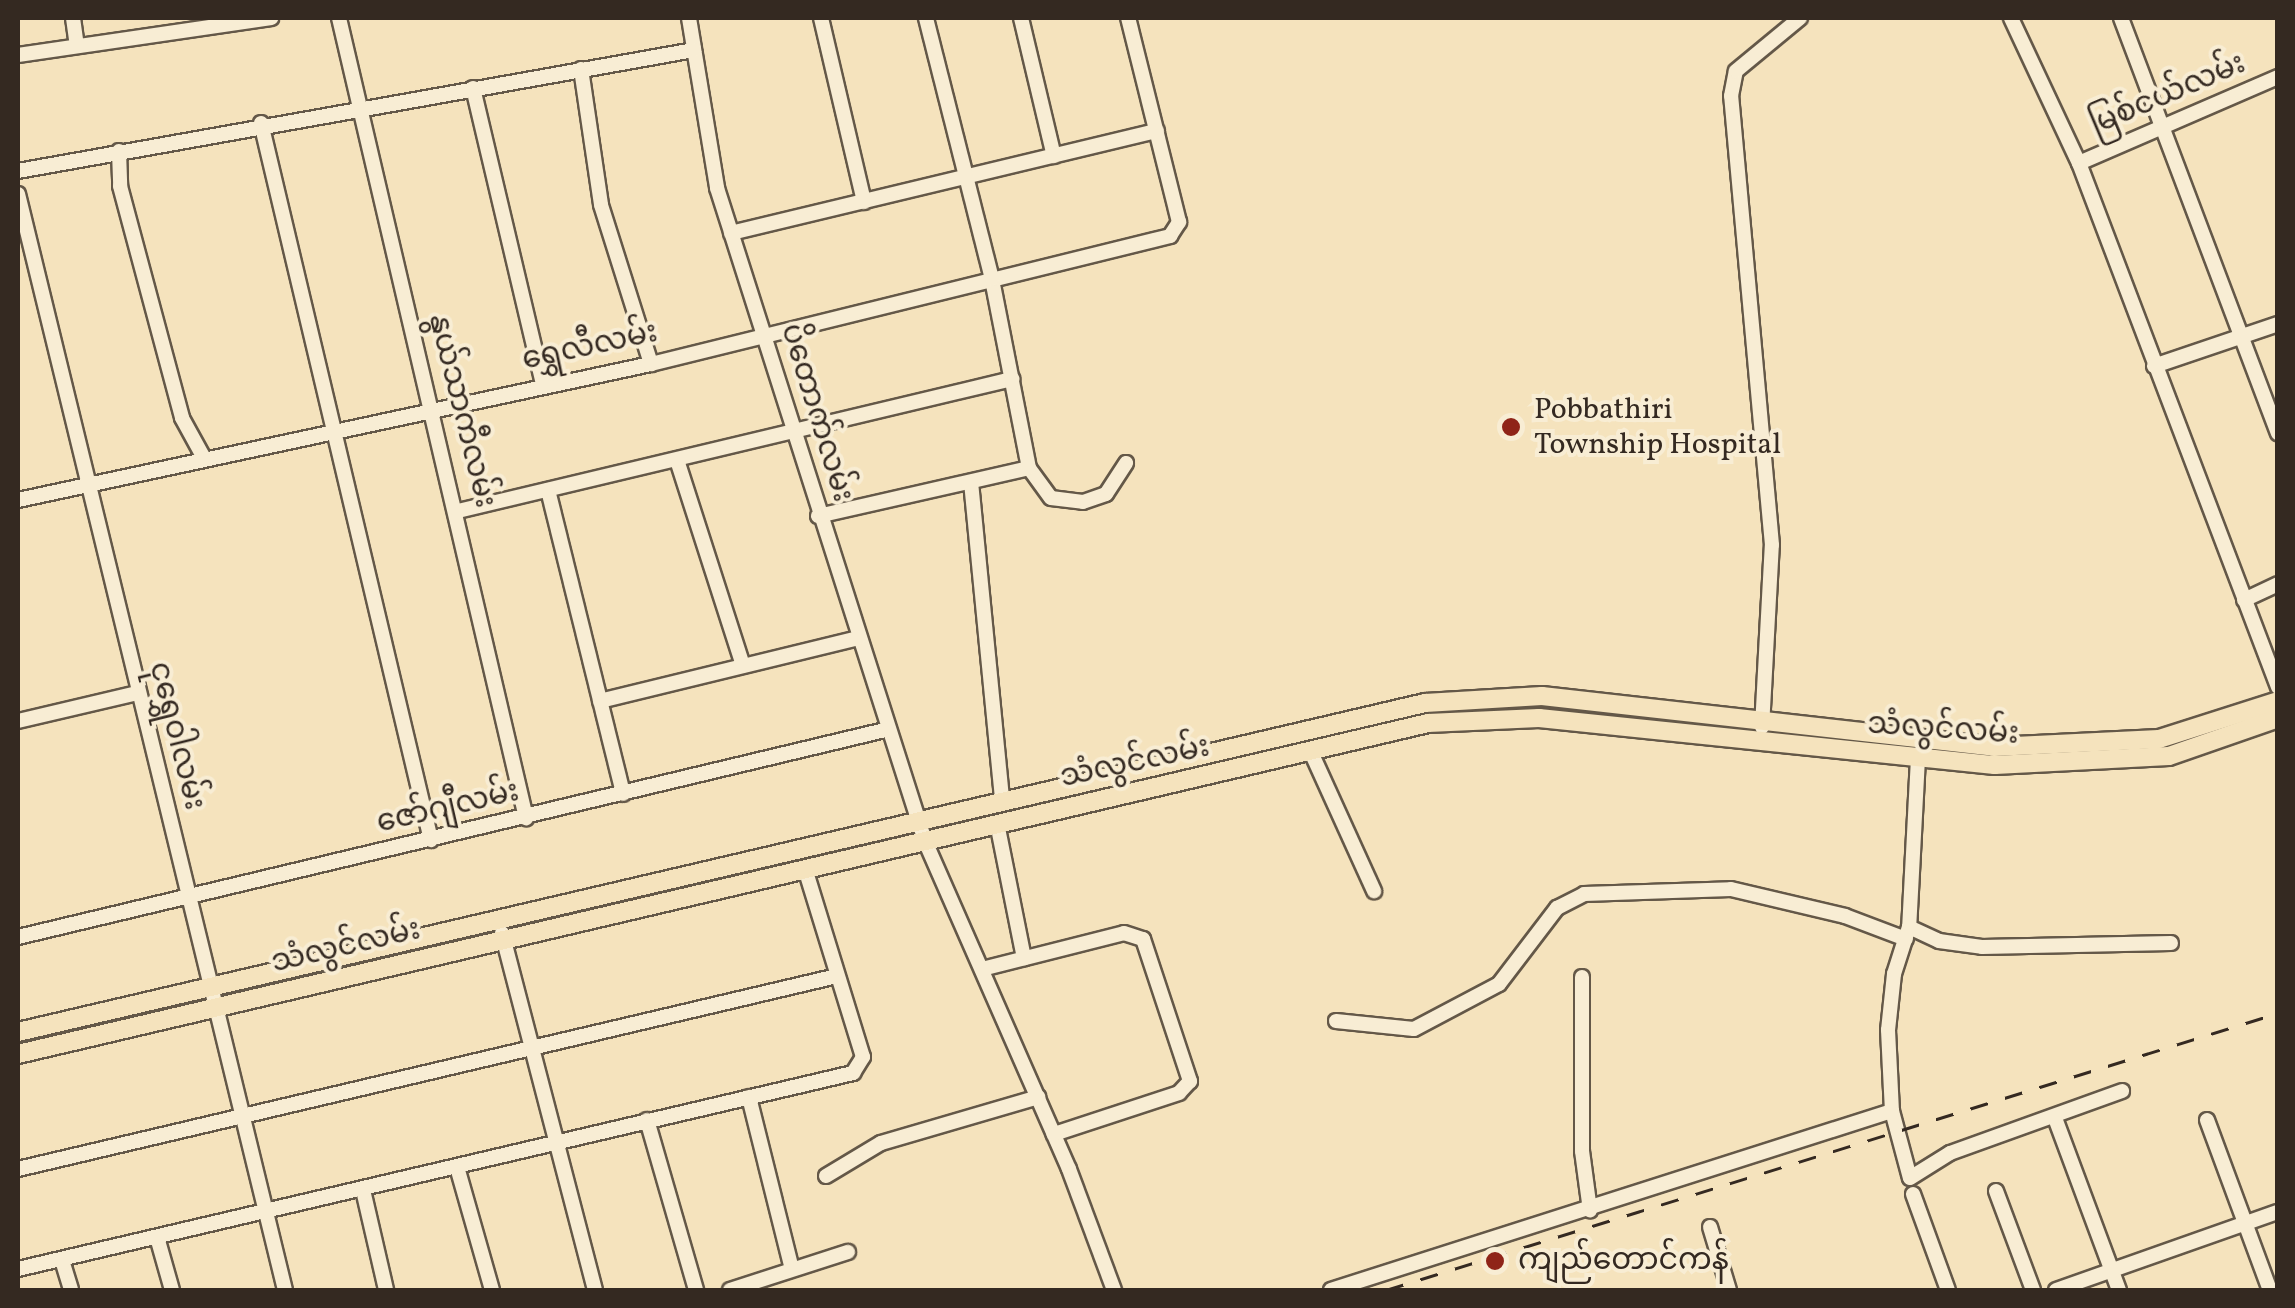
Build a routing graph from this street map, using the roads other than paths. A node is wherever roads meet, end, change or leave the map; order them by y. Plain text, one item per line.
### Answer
1 (72, 18) edge
2 (271, 18) edge
3 (339, 18) edge
4 (689, 18) edge
5 (820, 18) edge
6 (926, 18) edge
7 (1021, 18) edge
8 (1128, 18) edge
9 (1800, 18) edge
10 (2011, 18) edge
11 (2120, 18) edge
12 (78, 46) junction
13 (694, 50) junction
14 (18, 55) edge
15 (581, 69) junction
16 (2278, 78) edge
17 (473, 88) junction
18 (360, 110) junction
19 (261, 123) junction
20 (1156, 132) junction
21 (2160, 132) junction
22 (119, 151) junction
23 (1054, 156) junction
24 (2079, 164) junction
25 (18, 171) edge
26 (966, 177) junction
27 (18, 194) edge
28 (864, 202) junction
29 (731, 234) junction
30 (36, 271) junction
31 (18, 275) edge
32 (992, 280) junction
33 (2278, 324) edge
34 (764, 336) junction
35 (2241, 336) junction
36 (650, 364) junction
37 (2154, 366) junction
38 (1012, 379) junction
39 (542, 385) junction
40 (432, 410) junction
41 (2275, 416) edge
42 (334, 430) junction
43 (2278, 433) edge
44 (793, 434) junction
45 (204, 458) junction
46 (677, 460) junction
47 (1126, 463) dead end
48 (1029, 468) junction
49 (971, 482) junction
50 (86, 485) junction
51 (548, 490) junction
52 (18, 500) edge
53 (458, 511) junction
54 (818, 516) junction
55 (2278, 584) edge
56 (2244, 600) junction
57 (859, 638) junction
58 (743, 666) junction
59 (2278, 686) edge
60 (137, 693) junction
61 (600, 701) junction
62 (2278, 701) edge
63 (2278, 718) edge
64 (18, 721) edge
65 (889, 729) junction
66 (1760, 734) junction
67 (1311, 752) junction
68 (2065, 755) junction
69 (1918, 758) junction
70 (1093, 790) junction
71 (623, 794) junction
72 (1054, 798) junction
73 (1002, 799) junction
74 (526, 818) junction
75 (918, 819) junction
76 (997, 823) junction
77 (431, 840) junction
78 (924, 841) junction
79 (806, 872) junction
80 (1374, 890) dead end
81 (186, 897) junction
82 (498, 917) junction
83 (1908, 933) junction
84 (18, 937) edge
85 (504, 939) junction
86 (2170, 942) dead end
87 (1024, 958) junction
88 (982, 969) junction
89 (837, 976) junction
90 (1582, 977) dead end
91 (207, 987) junction
92 (212, 1006) junction
93 (1336, 1020) dead end
94 (18, 1032) edge
95 (532, 1048) junction
96 (18, 1054) edge
97 (2122, 1091) dead end
98 (748, 1097) junction
99 (1038, 1098) junction
100 (1892, 1111) junction
101 (239, 1117) junction
102 (2055, 1118) junction
103 (647, 1120) junction
104 (2207, 1120) dead end
105 (1054, 1134) junction
106 (556, 1144) junction
107 (457, 1167) junction
108 (18, 1169) edge
109 (826, 1176) dead end
110 (363, 1190) junction
111 (1996, 1192) dead end
112 (1914, 1194) dead end
113 (1590, 1210) junction
114 (264, 1212) junction
115 (2278, 1212) edge
116 (2250, 1222) junction
117 (1710, 1227) dead end
118 (156, 1237) junction
119 (848, 1252) dead end
120 (62, 1260) junction
121 (18, 1269) edge
122 (792, 1269) junction
123 (2112, 1271) junction
124 (71, 1290) edge
125 (172, 1290) edge
126 (284, 1290) edge
127 (386, 1290) edge
128 (492, 1290) edge
129 (595, 1290) edge
130 (696, 1290) edge
131 (730, 1290) edge
132 (1114, 1290) edge
133 (1331, 1290) edge
134 (1729, 1290) edge
135 (1948, 1290) edge
136 (2033, 1290) edge
137 (2056, 1290) edge
138 (2119, 1290) edge
139 (2270, 1290) edge

1 - 12 street
2 - 12 street
3 - 18 street, နွယ်သာကီလမ်း
4 - 13 street, ပိတောက်လမ်း
5 - 28 street
6 - 26 street
7 - 23 street
8 - 20 street
9 - 66 street
10 - 24 street
11 - 21 street
12 - 14 street
13 - 15 street
13 - 29 street, ပိတောက်လမ်း
15 - 17 street
15 - 36 street
16 - 21 street, မြစ်ငယ်လမ်း
17 - 18 street
17 - 39 street
18 - 19 street
18 - 40 street, နွယ်သာကီလမ်း
19 - 22 street
19 - 42 street
20 - 23 street
20 - 32 street, ရွှေလီလမ်း
21 - 24 street, မြစ်ငယ်လမ်း
21 - 35 street
22 - 25 street
22 - 45 street
23 - 26 street
24 - 37 street
26 - 28 street
26 - 32 street
27 - 30 street, ငုရွှေဝါလမ်း
28 - 29 street
29 - 34 street, ပိတောက်လမ်း
30 - 31 street
30 - 50 street, ငုရွှေဝါလမ်း
32 - 34 street, ရွှေလီလမ်း
32 - 38 street
33 - 35 street
34 - 36 street, ရွှေလီလမ်း
34 - 44 street, ပိတောက်လမ်း
35 - 37 street
35 - 41 street
36 - 39 street, ရွှေလီလမ်း
37 - 56 street
38 - 44 street
38 - 48 street
39 - 40 street, ရွှေလီလမ်း
40 - 42 street, ရွှေလီလမ်း
40 - 53 street, နွယ်သာကီလမ်း
41 - 43 street
42 - 45 street, ရွှေလီလမ်း
42 - 77 street
44 - 46 street
44 - 54 street, ပိတောက်လမ်း
45 - 50 street, ရွှေလီလမ်း
46 - 51 street
46 - 58 street
47 - 48 street
48 - 49 street
49 - 54 street
49 - 73 street
50 - 52 street, ရွှေလီလမ်း
50 - 60 street, ငုရွှေဝါလမ်း
51 - 53 street
51 - 61 street
53 - 74 street, နွယ်သာကီလမ်း
54 - 57 street, ပိတောက်လမ်း
55 - 56 street
56 - 59 street
57 - 58 street
57 - 65 street, ပိတောက်လမ်း
58 - 61 street
60 - 64 street
60 - 81 street, ငုရွှေဝါလမ်း
61 - 71 street
62 - 68 main road, သံလွင်လမ်း
63 - 68 main road, သံလွင်လမ်း
65 - 71 street, ဇော်ဂျီလမ်း
65 - 75 street, ပိတောက်လမ်း
66 - 67 main road, သံလွင်လမ်း
66 - 68 main road, သံလွင်လမ်း
66 - 69 main road, သံလွင်လမ်း
66 - 70 main road, သံလွင်လမ်း
67 - 70 main road, သံလွင်လမ်း
67 - 80 street
68 - 69 main road, သံလွင်လမ်း
69 - 83 street
70 - 72 main road, သံလွင်လမ်း
71 - 74 street, ဇော်ဂျီလမ်း
72 - 73 main road, သံလွင်လမ်း
72 - 76 main road, သံလွင်လမ်း
73 - 75 main road, သံလွင်လမ်း
74 - 77 street, ဇော်ဂျီလမ်း
75 - 78 street, ပိတောက်လမ်း
75 - 82 main road, သံလွင်လမ်း
76 - 78 main road, သံလွင်လမ်း
76 - 87 street
77 - 81 street, ဇော်ဂျီလမ်း
78 - 79 main road, သံလွင်လမ်း
78 - 88 street, ပိတောက်လမ်း
79 - 85 main road, သံလွင်လမ်း
79 - 89 street
81 - 84 street, ဇော်ဂျီလမ်း
81 - 91 street, ငုရွှေဝါလမ်း
82 - 85 street
82 - 91 main road, သံလွင်လမ်း
83 - 86 street
83 - 93 street
83 - 100 street
85 - 92 main road, သံလွင်လမ်း
85 - 95 street
87 - 88 street
87 - 105 street
88 - 99 street, ပိတောက်လမ်း
89 - 95 street
89 - 98 street
90 - 113 street
91 - 92 street, ငုရွှေဝါလမ်း
91 - 94 main road, သံလွင်လမ်း
92 - 96 main road, သံလွင်လမ်း
92 - 101 street, ငုရွှေဝါလမ်း
95 - 101 street
95 - 106 street
97 - 102 street
98 - 103 street
98 - 122 street
99 - 105 street, ပိတောက်လမ်း
99 - 109 street
100 - 102 street
100 - 113 street
101 - 108 street
101 - 114 street, ငုရွှေဝါလမ်း
102 - 123 street
103 - 106 street
103 - 130 street
104 - 116 street
105 - 132 street, ပိတောက်လမ်း
106 - 107 street
106 - 129 street
107 - 110 street
107 - 128 street
110 - 114 street
110 - 127 street
111 - 136 street
112 - 135 street
113 - 133 street
114 - 118 street
114 - 126 street, ငုရွှေဝါလမ်း
115 - 116 street
116 - 123 street
116 - 139 street
117 - 134 street
118 - 120 street
118 - 125 street
119 - 122 street
120 - 121 street
120 - 124 street
122 - 131 street
123 - 137 street
123 - 138 street

